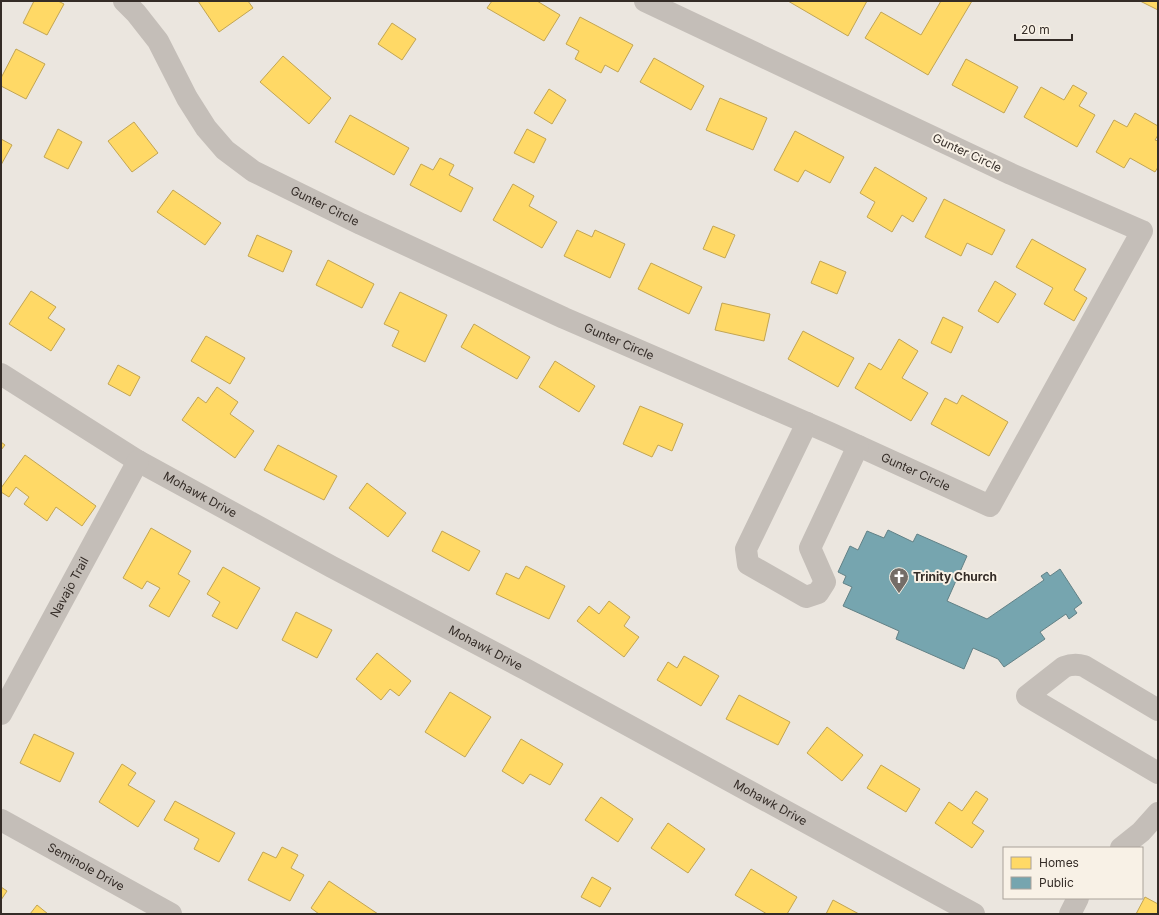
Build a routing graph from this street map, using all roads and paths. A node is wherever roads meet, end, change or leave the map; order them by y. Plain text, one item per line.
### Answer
1 (124, 1) edge
2 (645, 1) edge
3 (1, 374) edge
4 (807, 423) junction
5 (858, 446) junction
6 (138, 461) junction
7 (1158, 710) edge
8 (1, 714) edge
9 (1158, 773) edge
10 (1158, 814) edge
11 (1, 820) edge
12 (1122, 847) edge
13 (1078, 899) edge
14 (943, 907) edge
15 (171, 914) edge
16 (974, 914) edge
17 (1070, 914) edge

1 - 4 street, Gunter Circle
2 - 5 street, Gunter Circle
3 - 6 street, Mohawk Drive
4 - 5 street, Gunter Circle
4 - 5 street
6 - 8 street, Navajo Trail
6 - 14 street, Mohawk Drive
7 - 9 street
10 - 12 street
11 - 15 street, Seminole Drive
13 - 17 street
14 - 16 street, Mohawk Drive

